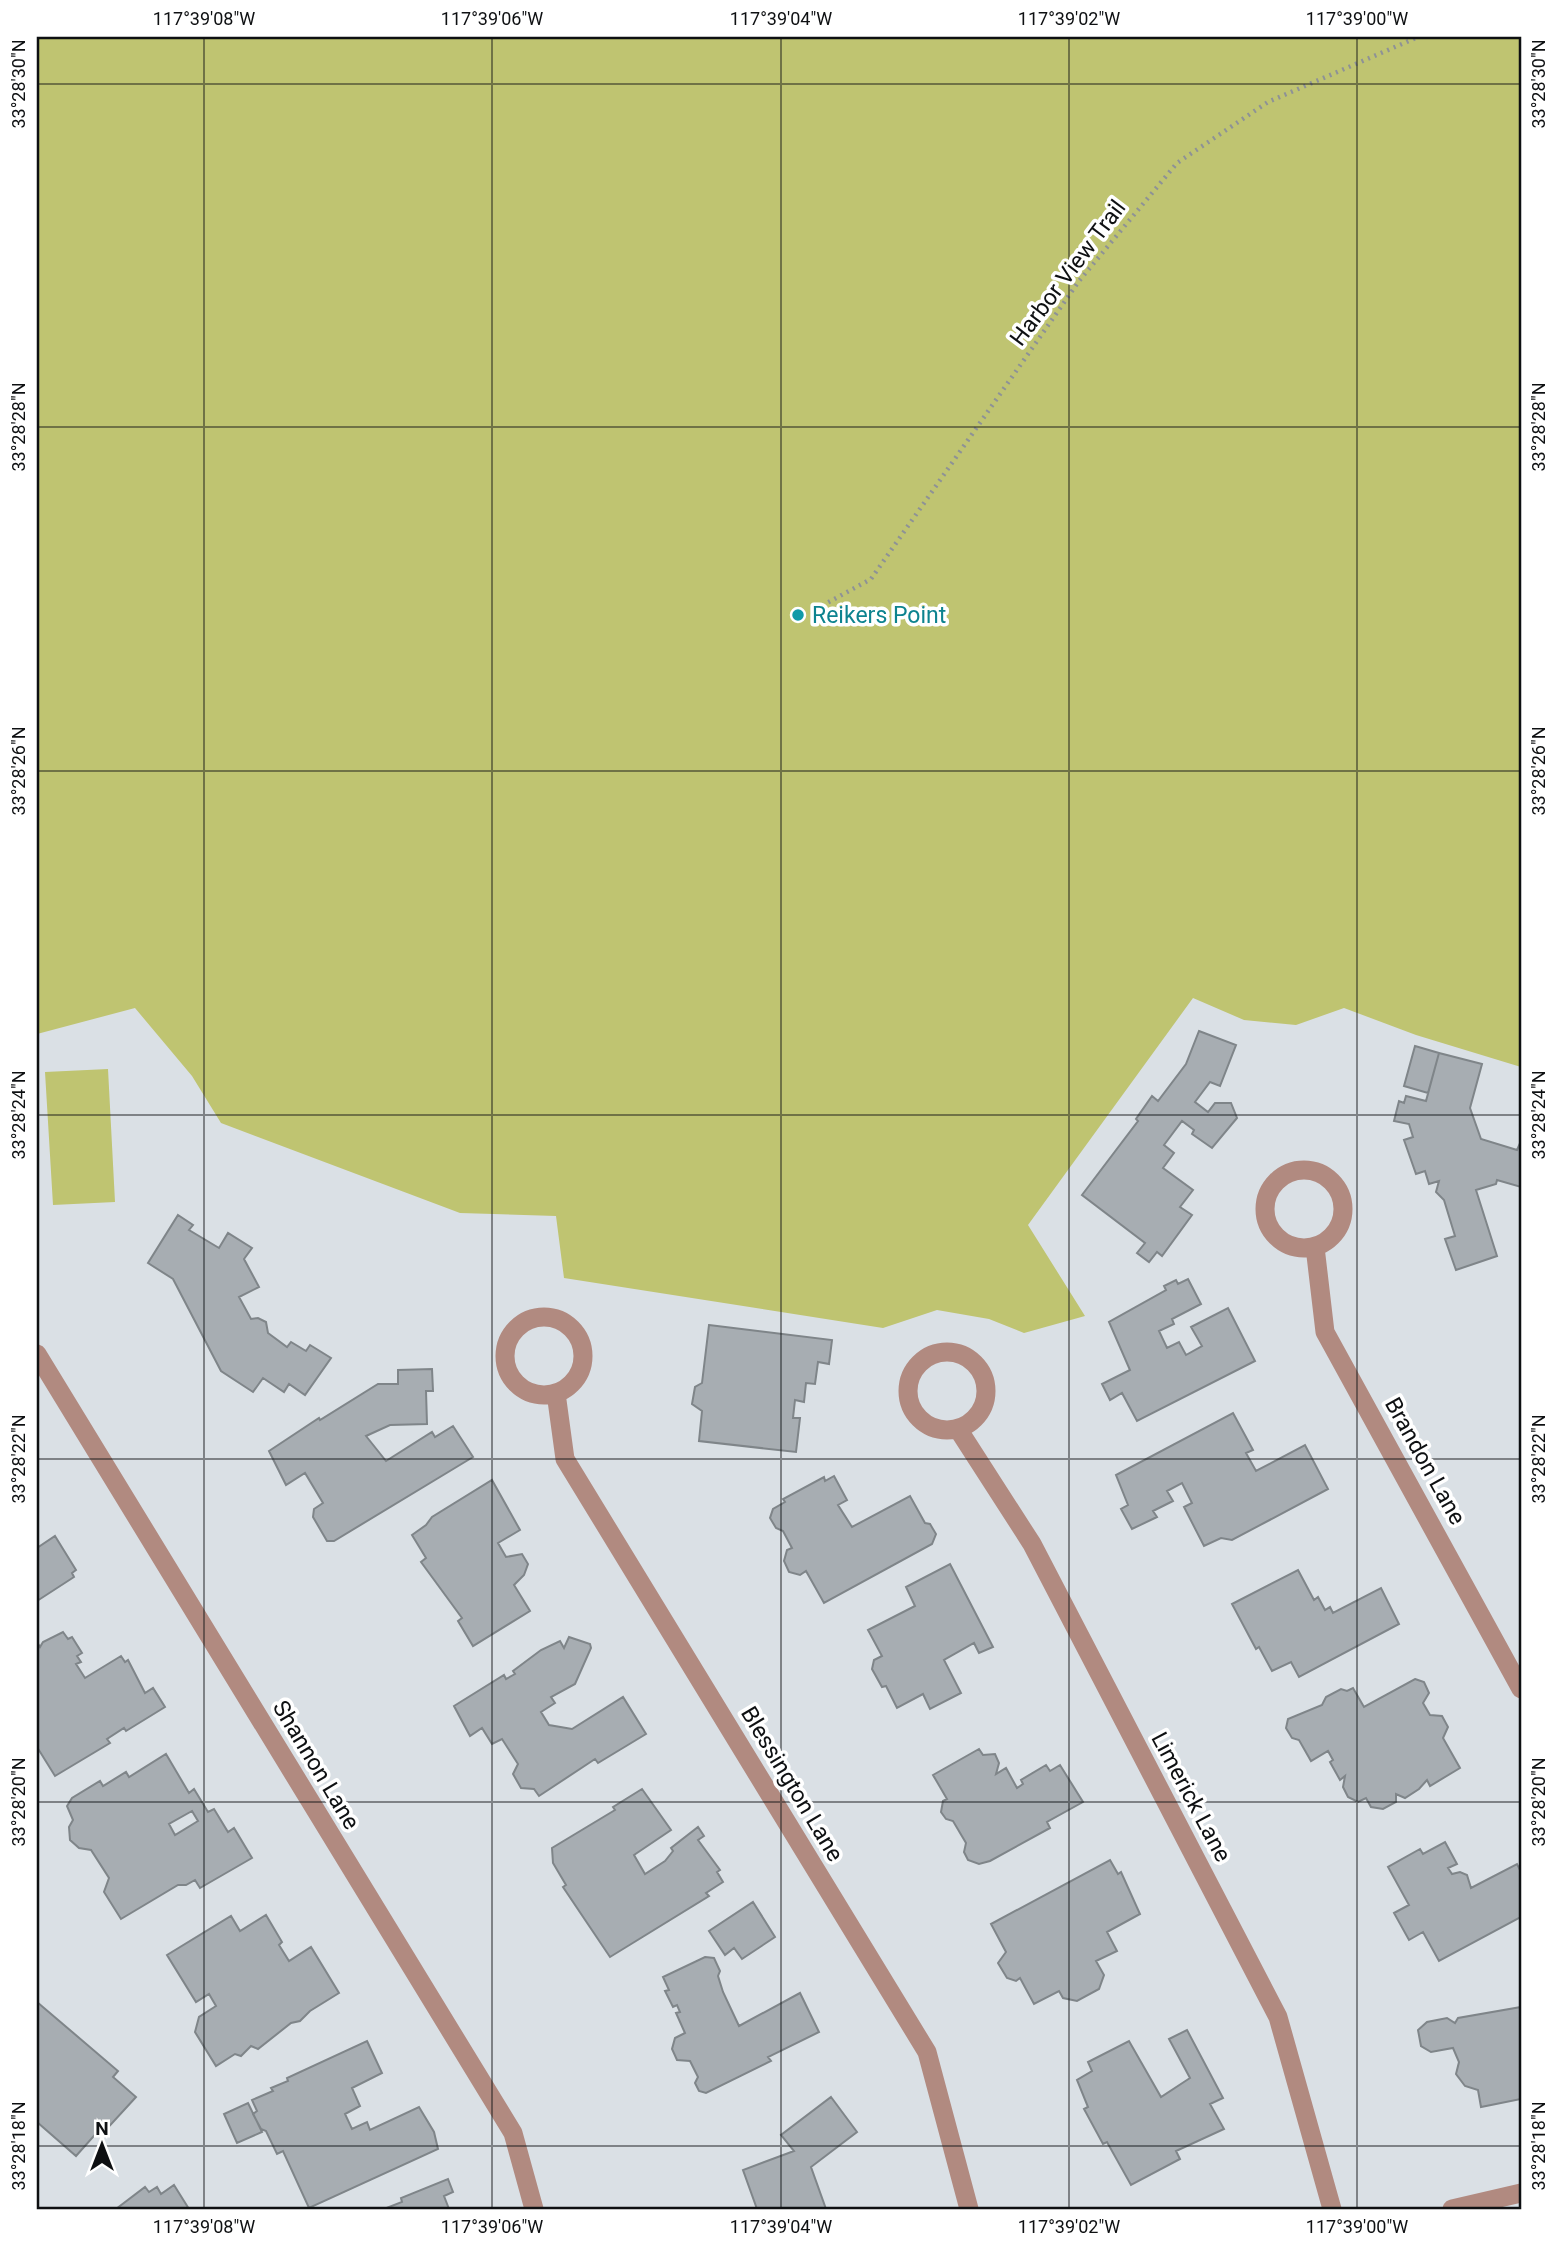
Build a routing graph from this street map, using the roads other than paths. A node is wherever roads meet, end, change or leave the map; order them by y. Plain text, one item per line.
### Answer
1 (1315, 1247) junction
2 (37, 1354) edge
3 (556, 1394) junction
4 (958, 1429) junction
5 (1521, 1689) edge
6 (1521, 2193) edge
7 (534, 2209) edge
8 (969, 2209) edge
9 (1332, 2209) edge
10 (1452, 2209) edge

1 - 1 street
1 - 5 street, Brandon Lane
2 - 7 street, Shannon Lane
3 - 3 street
3 - 8 street, Blessington Lane
4 - 4 street
4 - 9 street, Limerick Lane
6 - 10 street

